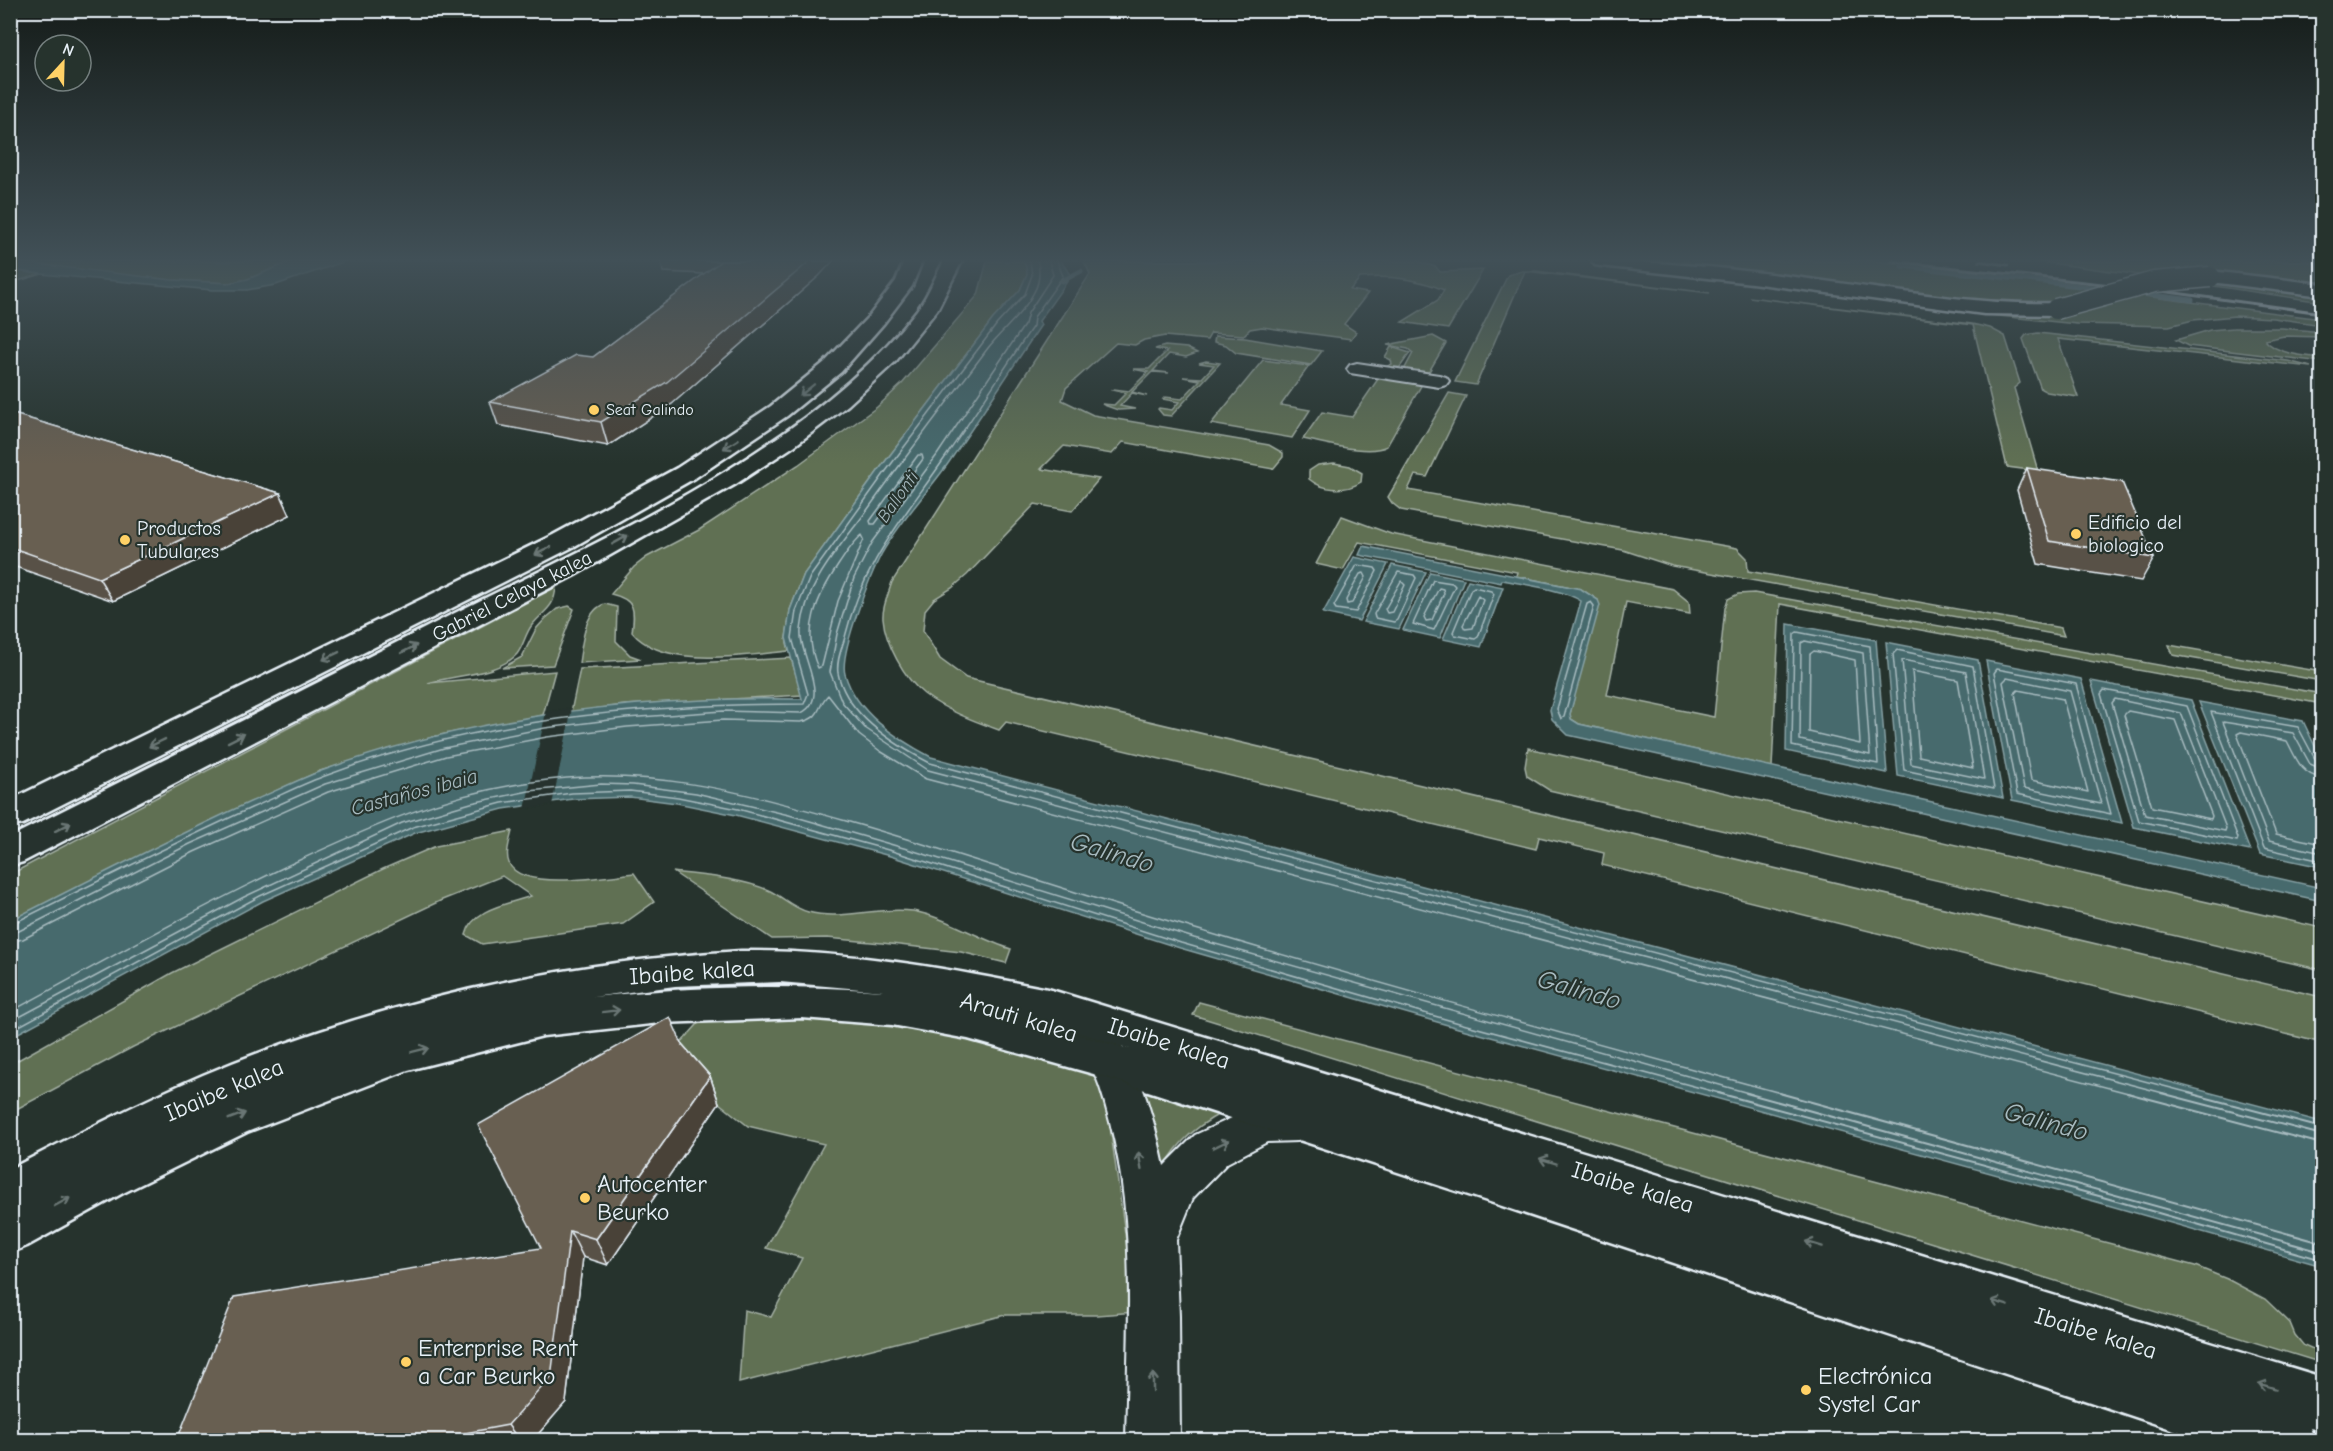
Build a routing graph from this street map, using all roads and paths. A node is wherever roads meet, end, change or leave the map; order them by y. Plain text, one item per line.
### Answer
1 (868, 329) edge
2 (911, 329) edge
3 (1357, 369) dead end
4 (1438, 381) dead end
5 (10, 815) edge
6 (10, 854) edge
7 (918, 980) junction
8 (1108, 1060) junction
9 (1303, 1122) junction
10 (10, 1193) edge
11 (10, 1230) edge
12 (1152, 1239) junction
13 (2322, 1404) edge
14 (1153, 1440) edge
15 (2287, 1440) edge

1 -> 5 main road, Gabriel Celaya kalea
6 -> 2 main road, Gabriel Celaya kalea
3 - 4 street
7 - 8 street, Arauti kalea
7 - 10 main road, Ibaibe kalea
13 -> 7 main road, Ibaibe kalea
8 - 9 main road, Ibaibe kalea
11 -> 8 main road, Ibaibe kalea
12 -> 8 street, Arauti kalea
12 -> 9 street, Arauti kalea
9 - 15 main road, Ibaibe kalea
14 -> 12 street, Arauti kalea

